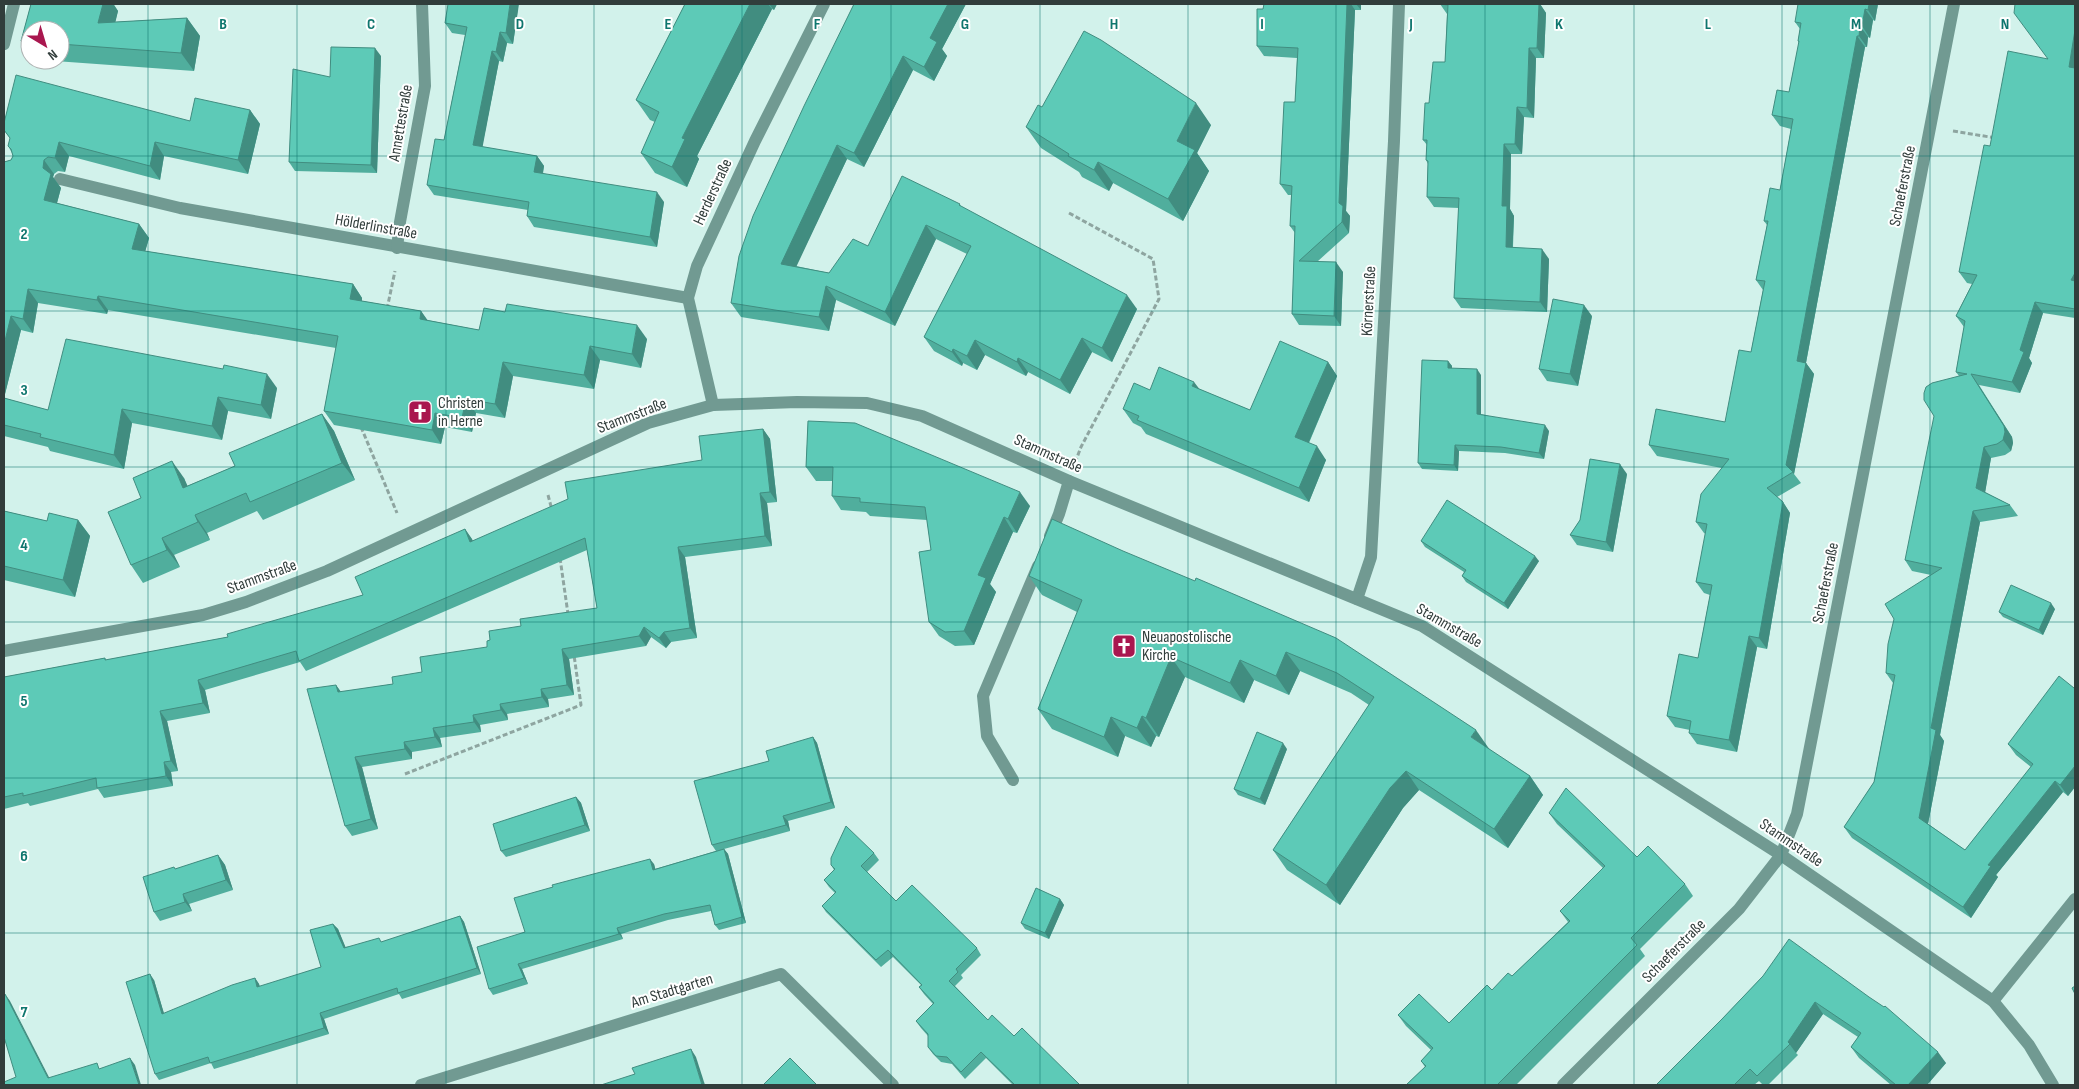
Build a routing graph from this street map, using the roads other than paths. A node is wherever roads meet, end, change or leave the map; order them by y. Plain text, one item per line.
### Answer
1 (14, 4) edge
2 (422, 4) edge
3 (824, 4) edge
4 (1400, 4) edge
5 (1954, 4) edge
6 (4, 44) edge
7 (60, 179) dead end
8 (397, 248) junction
9 (688, 298) junction
10 (713, 405) junction
11 (1069, 482) junction
12 (1357, 598) junction
13 (4, 651) edge
14 (1013, 780) dead end
15 (1781, 855) junction
16 (2075, 899) edge
17 (1994, 1001) junction
18 (421, 1085) edge
19 (893, 1085) edge
20 (1564, 1085) edge
21 (2053, 1085) edge

1 - 6 street
2 - 8 street, Annettestraße
3 - 9 street, Herderstraße
4 - 12 street, Körnerstraße
5 - 15 street, Schaeferstraße
7 - 8 street, Hölderlinstraße
8 - 9 street, Hölderlinstraße
9 - 10 street, Herderstraße
10 - 11 street, Stammstraße
10 - 13 street, Stammstraße
11 - 12 street, Stammstraße
11 - 14 street
12 - 15 street, Stammstraße
15 - 17 street, Stammstraße
15 - 20 street, Schaeferstraße
16 - 17 street
17 - 21 street, Stammstraße
18 - 19 street, Am Stadtgarten

